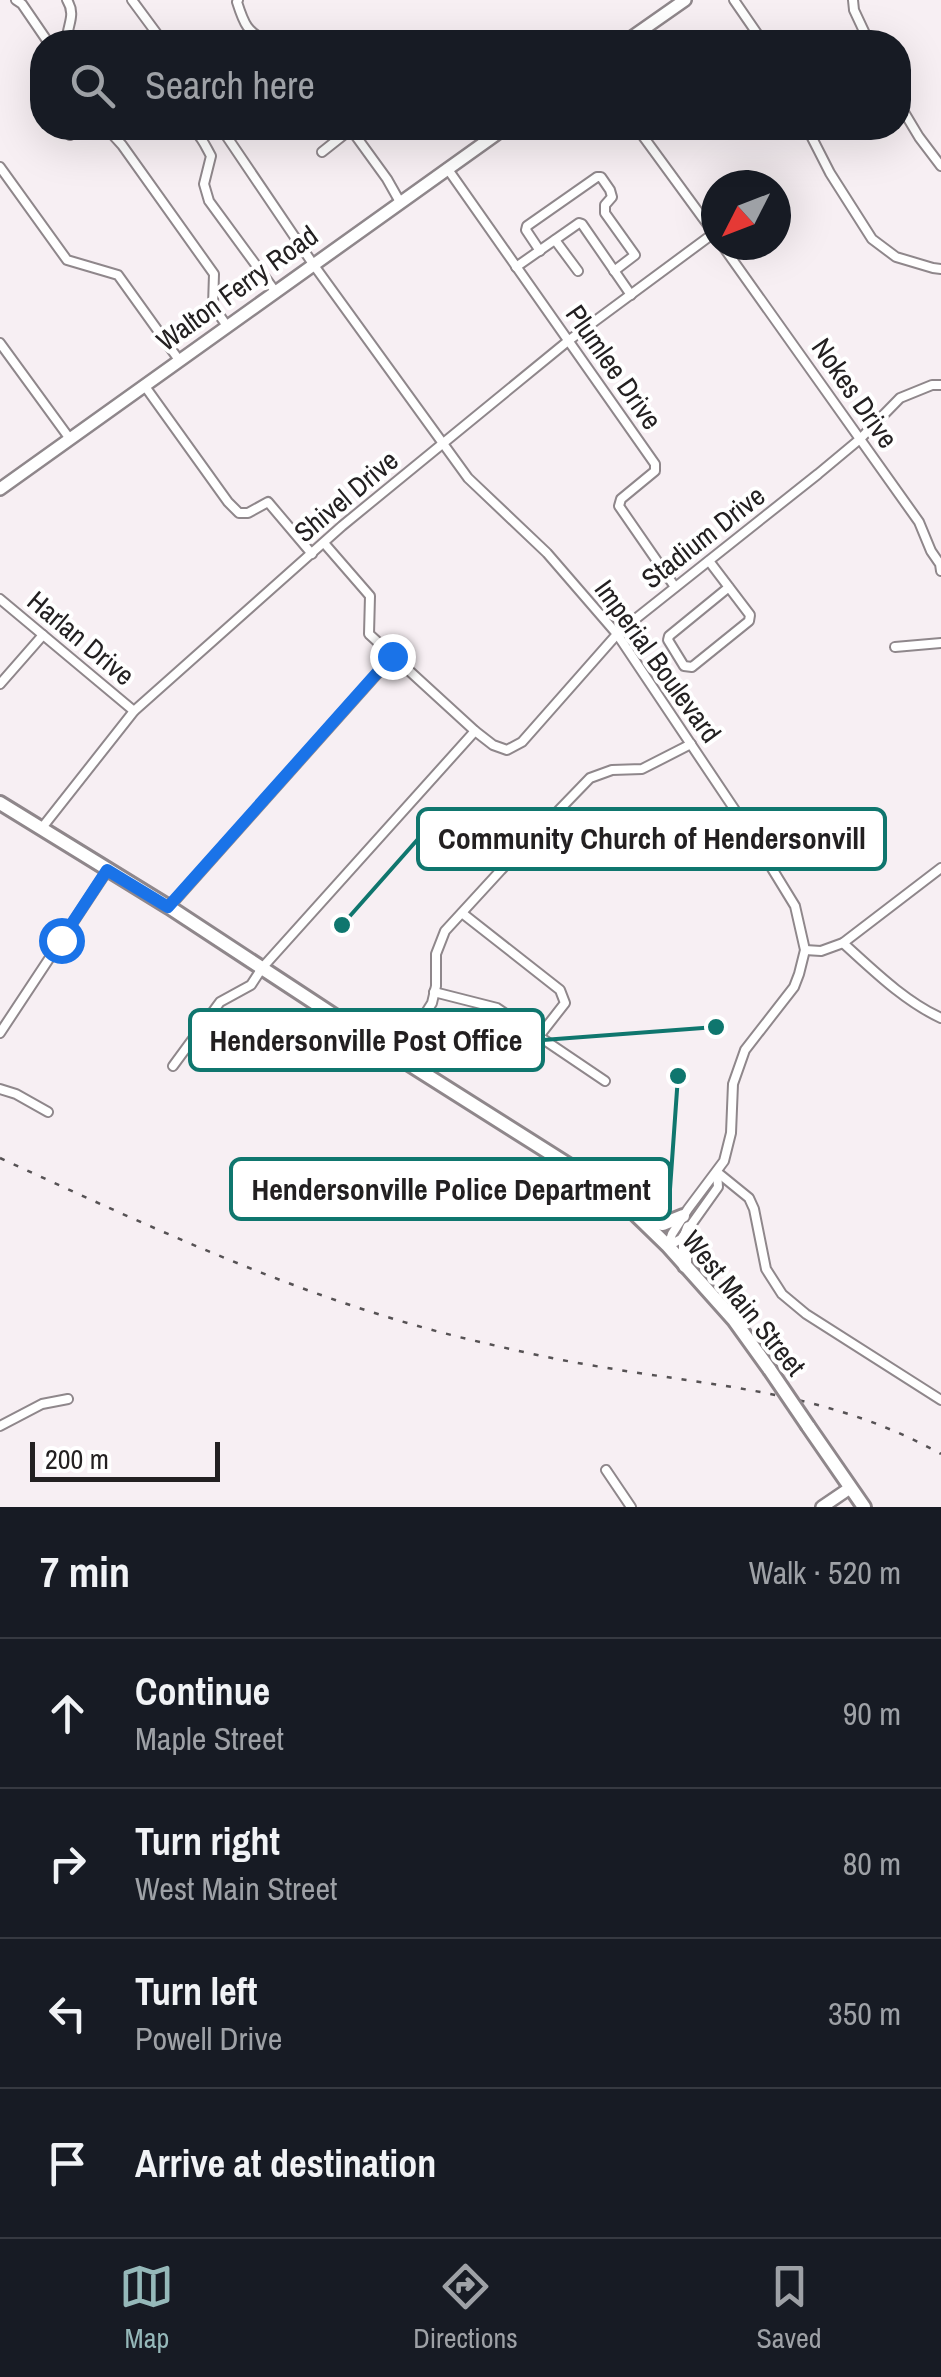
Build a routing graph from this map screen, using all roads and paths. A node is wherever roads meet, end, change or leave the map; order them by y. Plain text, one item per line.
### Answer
1 (16, 0) edge
2 (67, 0) edge
3 (132, 0) edge
4 (238, 0) edge
5 (685, 0) edge
6 (734, 0) edge
7 (853, 0) edge
8 (40, 30) edge
9 (70, 30) edge
10 (153, 30) edge
11 (249, 30) edge
12 (642, 30) edge
13 (755, 30) edge
14 (863, 30) edge
15 (911, 123) edge
16 (117, 140) edge
17 (202, 140) edge
18 (230, 140) edge
19 (336, 140) edge
20 (359, 140) edge
21 (488, 140) edge
22 (646, 140) edge
23 (813, 140) edge
24 (322, 152) dead end
25 (941, 166) edge
26 (0, 167) edge
27 (447, 168) junction
28 (400, 202) junction
29 (701, 216) edge
30 (555, 240) junction
31 (701, 245) edge
32 (540, 251) junction
33 (733, 260) edge
34 (314, 264) junction
35 (516, 267) junction
36 (941, 268) edge
37 (578, 271) dead end
38 (614, 271) junction
39 (275, 291) junction
40 (630, 295) junction
41 (227, 326) junction
42 (568, 341) junction
43 (0, 343) edge
44 (179, 360) junction
45 (144, 385) junction
46 (941, 385) edge
47 (70, 439) junction
48 (860, 439) junction
49 (443, 445) junction
50 (0, 489) edge
51 (324, 542) junction
52 (312, 554) junction
53 (709, 561) junction
54 (941, 572) edge
55 (729, 587) junction
56 (674, 588) junction
57 (0, 599) edge
58 (617, 634) junction
59 (43, 635) junction
60 (941, 643) edge
61 (895, 647) dead end
62 (392, 656) junction
63 (0, 684) edge
64 (134, 710) junction
65 (475, 731) junction
66 (690, 744) junction
67 (0, 804) edge
68 (41, 829) junction
69 (941, 868) edge
70 (107, 870) junction
71 (168, 907) junction
72 (462, 913) junction
73 (844, 943) junction
74 (806, 950) junction
75 (262, 968) junction
76 (434, 992) junction
77 (941, 1018) edge
78 (0, 1033) edge
79 (540, 1035) junction
80 (398, 1058) junction
81 (174, 1066) dead end
82 (605, 1081) dead end
83 (0, 1089) edge
84 (48, 1112) dead end
85 (717, 1172) junction
86 (640, 1219) junction
87 (686, 1222) junction
88 (668, 1246) junction
89 (685, 1266) junction
90 (68, 1399) dead end
91 (941, 1400) edge
92 (0, 1426) edge
93 (606, 1470) dead end
94 (850, 1488) junction
95 (631, 1507) edge
96 (822, 1507) edge
97 (864, 1507) edge

1 - 8 street
2 - 9 street
3 - 10 street
4 - 11 street
5 - 12 street
6 - 13 street
7 - 14 street
15 - 25 street
16 - 41 street
17 - 39 street
18 - 34 street, Imperial Boulevard
19 - 24 street
20 - 28 street
21 - 27 street, Walton Ferry Road
22 - 29 street
23 - 36 street
26 - 44 street
27 - 28 street, Walton Ferry Road
27 - 35 street, Plumlee Drive
28 - 34 street, Walton Ferry Road
30 - 32 street
30 - 37 street
30 - 38 street
31 - 40 street, Shivel Drive
32 - 35 street
32 - 38 street
33 - 48 street, Nokes Drive
34 - 39 street, Walton Ferry Road
34 - 49 street, Imperial Boulevard
35 - 42 street, Plumlee Drive
38 - 40 street
39 - 41 street, Walton Ferry Road
40 - 42 street, Shivel Drive
41 - 44 street, Walton Ferry Road
42 - 49 street, Shivel Drive
42 - 56 street, Plumlee Drive
43 - 47 street
44 - 45 street, Walton Ferry Road
45 - 47 street, Walton Ferry Road
45 - 52 street
46 - 48 street, Stadium Drive
47 - 50 street, Walton Ferry Road
48 - 53 street, Stadium Drive
48 - 54 street, Nokes Drive
49 - 51 street, Shivel Drive
49 - 58 street, Imperial Boulevard
51 - 52 street, Shivel Drive
51 - 62 street
52 - 64 street, Shivel Drive
53 - 55 street
53 - 56 street, Stadium Drive
55 - 55 street
56 - 58 street, Stadium Drive
57 - 59 street, Harlan Drive
58 - 65 street, Stadium Drive
58 - 66 street, Imperial Boulevard
59 - 63 street
59 - 64 street, Harlan Drive
60 - 61 street
62 - 65 street
62 - 71 street
64 - 68 street, Shivel Drive
65 - 75 street
66 - 72 street
66 - 74 street, Imperial Boulevard
67 - 68 main road, West Main Street
68 - 70 main road, West Main Street
69 - 73 street
70 - 71 main road, West Main Street
70 - 78 street
71 - 75 main road, West Main Street
72 - 76 street
72 - 79 street
73 - 74 street
73 - 77 street
74 - 85 street
75 - 80 main road, West Main Street
75 - 81 street
76 - 79 street
76 - 80 street
79 - 82 street
80 - 86 main road, West Main Street
83 - 84 street
85 - 87 street
85 - 91 street
86 - 87 main road
86 - 88 main road, West Main Street
87 - 88 street
87 - 89 main road
88 - 89 main road, West Main Street
89 - 94 main road, West Main Street, bridge
90 - 92 street
93 - 95 street
94 - 96 street
94 - 97 main road, West Main Street

